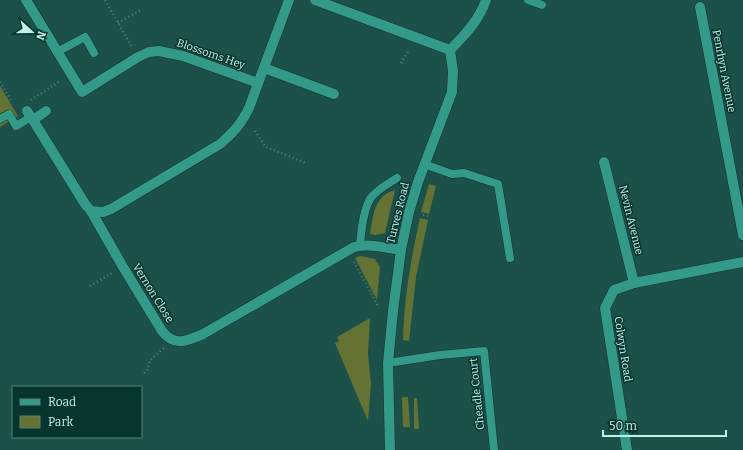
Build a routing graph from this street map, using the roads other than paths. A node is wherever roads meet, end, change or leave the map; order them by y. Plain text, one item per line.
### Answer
1 (26, 0) edge
2 (289, 0) edge
3 (315, 0) edge
4 (486, 0) edge
5 (528, 0) edge
6 (542, 6) dead end
7 (700, 7) dead end
8 (450, 50) junction
9 (57, 52) junction
10 (94, 53) dead end
11 (264, 68) junction
12 (258, 83) junction
13 (334, 94) dead end
14 (46, 111) dead end
15 (30, 112) junction
16 (0, 119) edge
17 (604, 162) dead end
18 (424, 164) junction
19 (397, 178) dead end
20 (91, 211) junction
21 (743, 235) edge
22 (360, 245) junction
23 (401, 250) junction
24 (510, 258) dead end
25 (743, 262) edge
26 (634, 283) junction
27 (388, 363) junction
28 (390, 450) edge
29 (494, 450) edge
30 (627, 450) edge

1 - 9 street, Blossoms Hey
2 - 11 street
3 - 8 street
4 - 8 street
5 - 6 lane
7 - 21 street, Penrhyn Avenue
8 - 18 street, Turves Road
9 - 10 lane
9 - 12 street, Blossoms Hey
11 - 12 street
11 - 13 street
12 - 20 street
14 - 15 street
15 - 16 lane
15 - 20 street, Vernon Close
17 - 26 street, Nevin Avenue
18 - 23 street, Turves Road
18 - 24 lane
19 - 22 lane
20 - 22 street, Vernon Close
22 - 23 street, Vernon Close
23 - 27 street, Turves Road
25 - 26 street, Colwyn Road
26 - 30 street, Colwyn Road
27 - 28 street, Turves Road
27 - 29 lane, Cheadle Court

